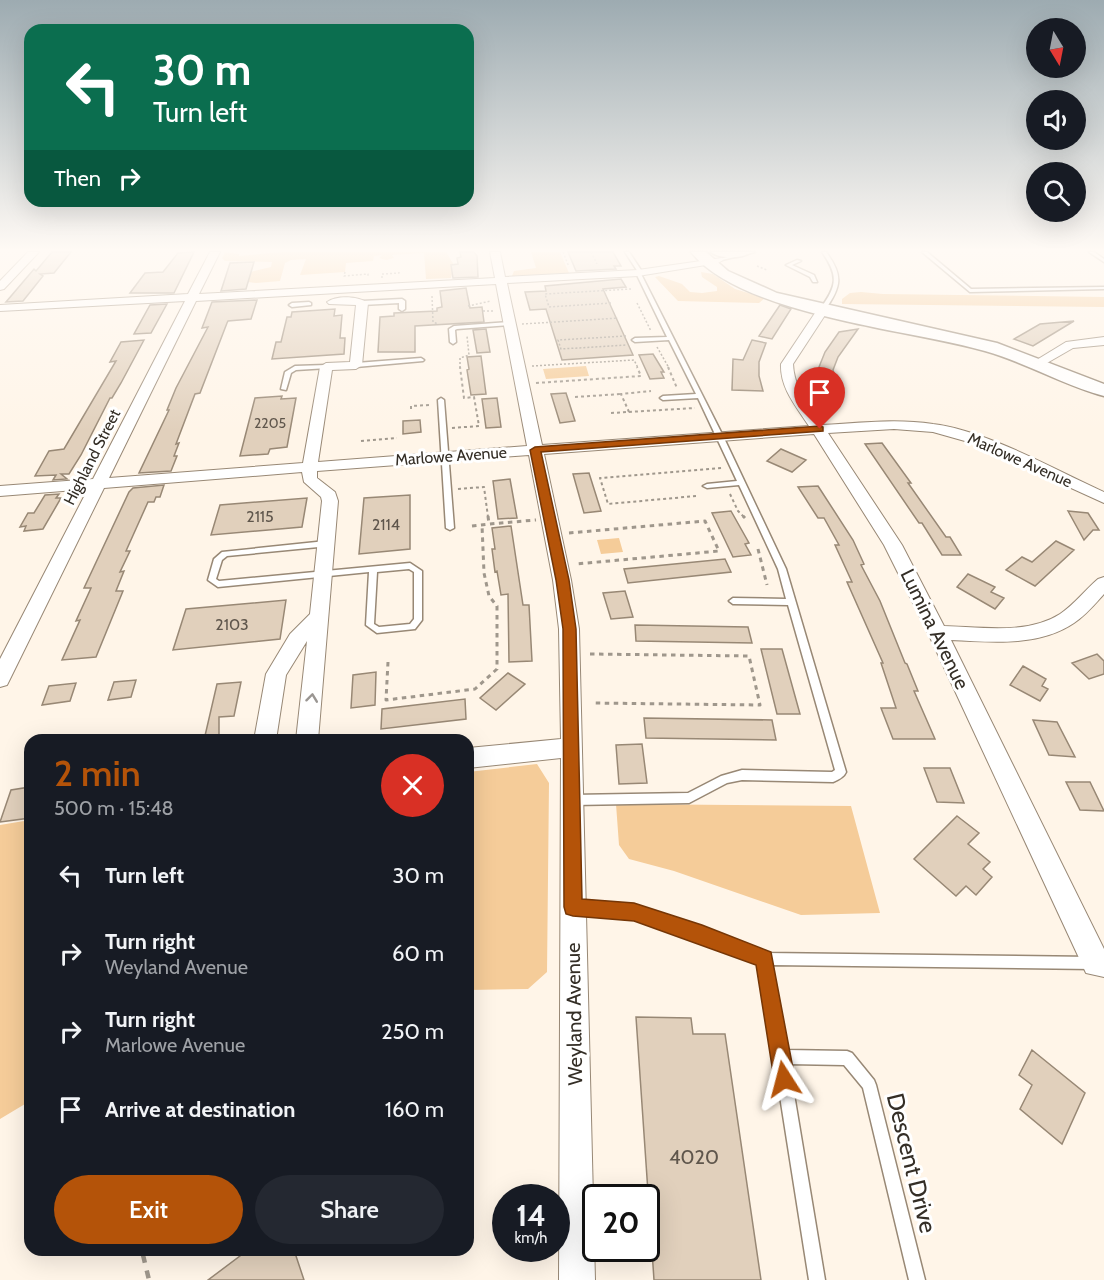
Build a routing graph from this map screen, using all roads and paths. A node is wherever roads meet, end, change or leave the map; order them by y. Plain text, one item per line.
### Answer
1 (185, 312) edge
2 (361, 312) edge
3 (433, 312) edge
4 (485, 312) edge
5 (506, 312) edge
6 (641, 312) edge
7 (658, 312) edge
8 (821, 312) edge
9 (836, 312) edge
10 (618, 318) dead end
11 (509, 319) junction
12 (438, 324) dead end
13 (466, 328) dead end
14 (651, 332) dead end
15 (628, 336) dead end
16 (671, 338) junction
17 (1104, 341) edge
18 (453, 342) dead end
19 (634, 342) joint
20 (656, 345) dead end
21 (421, 360) dead end
22 (1036, 364) junction
23 (356, 365) junction
24 (326, 367) junction
25 (530, 367) dead end
26 (534, 383) dead end
27 (677, 388) dead end
28 (284, 389) dead end
29 (1104, 390) edge
30 (651, 391) dead end
31 (621, 394) junction
32 (700, 396) junction
33 (575, 397) dead end
34 (663, 398) dead end
35 (440, 402) joint
36 (700, 408) dead end
37 (411, 409) dead end
38 (629, 412) junction
39 (611, 413) dead end
40 (445, 426) dead end
41 (818, 429) junction
42 (720, 436) junction
43 (398, 438) dead end
44 (361, 441) dead end
45 (535, 450) junction
46 (444, 457) junction
47 (309, 467) junction
48 (729, 467) dead end
49 (99, 483) junction
50 (742, 483) junction
51 (707, 486) dead end
52 (0, 490) edge
53 (450, 490) dead end
54 (730, 494) dead end
55 (696, 496) dead end
56 (1104, 498) edge
57 (536, 520) dead end
58 (489, 524) junction
59 (472, 525) dead end
60 (482, 525) junction
61 (749, 526) dead end
62 (450, 528) dead end
63 (569, 533) dead end
64 (756, 542) dead end
65 (326, 544) junction
66 (576, 564) dead end
67 (374, 569) junction
68 (323, 573) junction
69 (1104, 583) edge
70 (767, 585) dead end
71 (733, 601) dead end
72 (791, 602) junction
73 (318, 616) junction
74 (938, 633) junction
75 (590, 654) dead end
76 (387, 662) dead end
77 (0, 679) edge
78 (593, 703) dead end
79 (265, 734) edge
80 (308, 734) edge
81 (572, 747) junction
82 (474, 757) edge
83 (573, 800) junction
84 (573, 907) junction
85 (765, 958) junction
86 (1100, 963) edge
87 (781, 1057) junction
88 (143, 1256) edge
89 (148, 1280) edge
90 (577, 1280) edge
91 (817, 1280) edge
92 (917, 1280) edge

1 - 49 street, Highland Street
2 - 23 street
3 - 12 path
4 - 11 path
5 - 11 street, Weyland Avenue
6 - 14 path
7 - 16 lane
8 - 41 street, Lumina Avenue
9 - 22 street
10 - 11 path
11 - 18 lane
11 - 45 street, Weyland Avenue
13 - 40 path
15 - 19 path
16 - 19 lane
16 - 32 lane
17 - 22 street
20 - 27 path
21 - 23 lane
22 - 29 street
23 - 24 street
24 - 28 lane
24 - 47 street
25 - 26 path
30 - 31 path
31 - 33 path
31 - 38 path
32 - 34 lane
32 - 42 lane
35 - 37 path
35 - 46 lane
36 - 38 path
38 - 39 path
41 - 42 street, Marlowe Avenue
41 - 56 street, Marlowe Avenue
41 - 74 street, Lumina Avenue
42 - 45 street, Marlowe Avenue
42 - 50 lane
43 - 44 path
45 - 46 street, Marlowe Avenue
45 - 81 street, Weyland Avenue
46 - 47 street, Marlowe Avenue
46 - 62 lane
47 - 49 street, Marlowe Avenue
47 - 65 street
48 - 55 path
49 - 52 street, Marlowe Avenue
49 - 77 street, Highland Street
50 - 51 lane
50 - 72 lane
53 - 58 path
54 - 61 path
57 - 58 path
58 - 60 path
59 - 60 path
60 - 76 path
63 - 66 path
64 - 70 path
65 - 68 street
65 - 68 lane
67 - 67 lane
67 - 68 lane
68 - 73 street
69 - 74 street
71 - 72 lane
72 - 83 lane
73 - 79 street
80 -> 73 street
74 - 86 street, Lumina Avenue
75 - 78 path
81 - 82 street
81 - 83 street, Weyland Avenue
83 - 84 street, Weyland Avenue
84 - 85 lane
84 - 90 street, Weyland Avenue
85 - 86 lane
85 - 87 lane
87 - 91 lane
87 - 92 lane, Descent Drive
88 - 89 path

